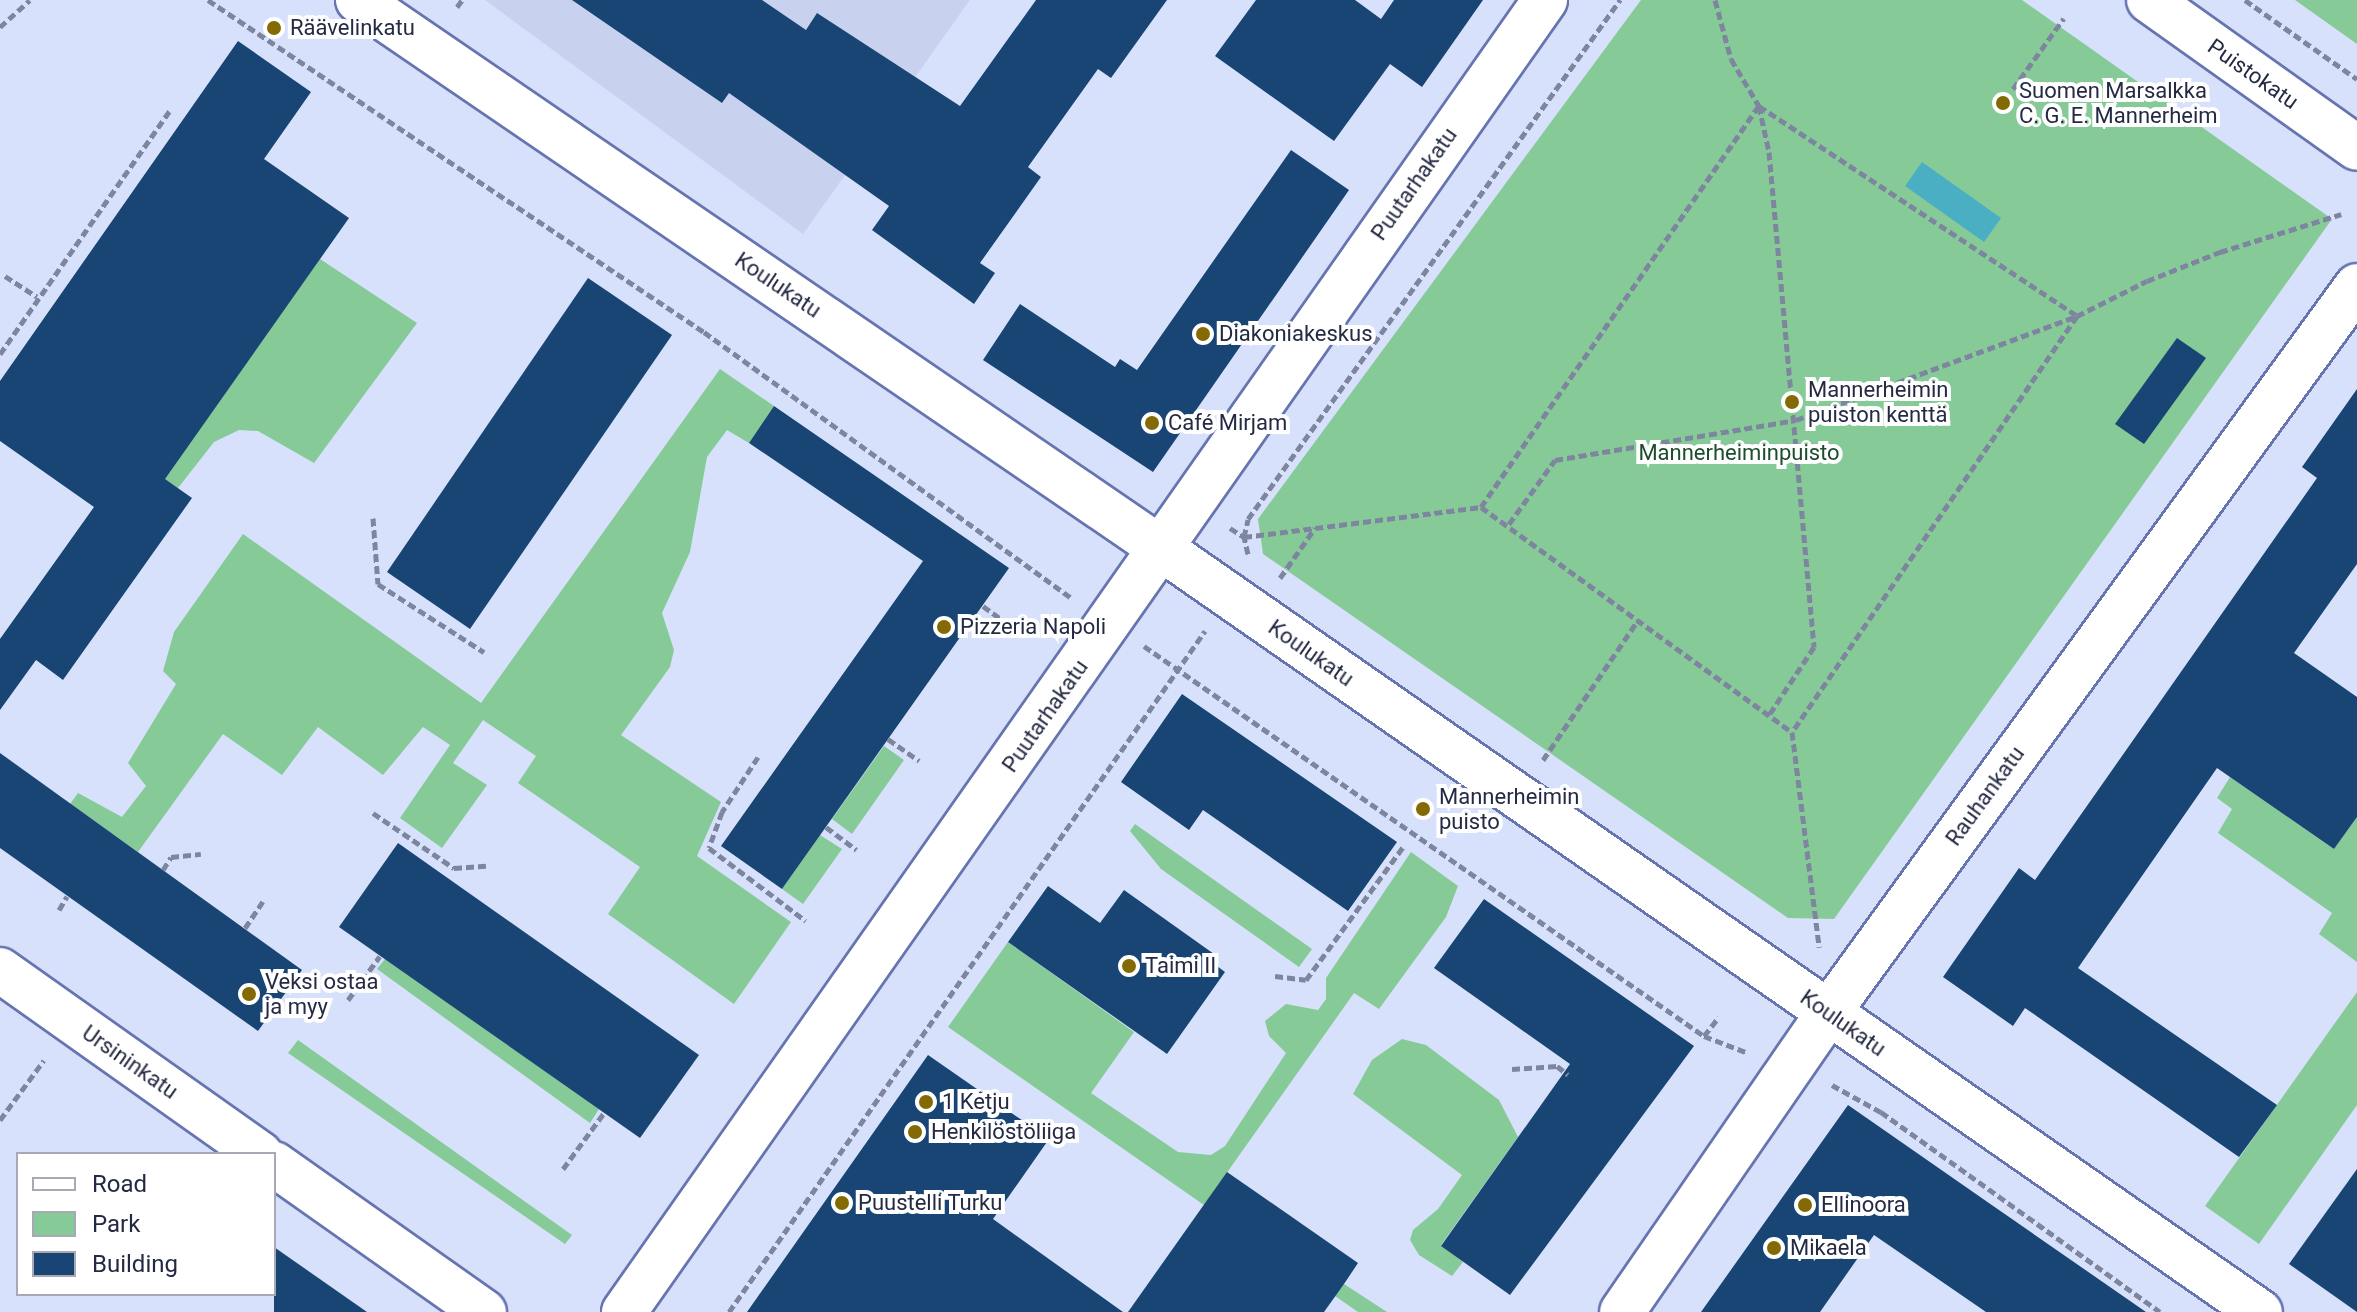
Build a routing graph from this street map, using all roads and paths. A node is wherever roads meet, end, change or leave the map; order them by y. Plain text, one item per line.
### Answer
1 (30, 0) edge
2 (208, 0) edge
3 (358, 0) edge
4 (462, 0) edge
5 (1545, 0) edge
6 (1620, 0) edge
7 (1715, 0) edge
8 (2149, 0) edge
9 (2245, 0) edge
10 (457, 7) dead end
11 (2064, 18) dead end
12 (0, 27) edge
13 (2357, 79) edge
14 (2013, 89) dead end
15 (1759, 106) junction
16 (171, 109) dead end
17 (2357, 148) edge
18 (2341, 214) dead end
19 (5, 276) dead end
20 (2357, 286) edge
21 (37, 297) junction
22 (2077, 316) junction
23 (0, 354) edge
24 (1796, 420) junction
25 (1481, 507) junction
26 (373, 518) dead end
27 (1509, 524) junction
28 (1227, 525) dead end
29 (1315, 528) junction
30 (1244, 537) junction
31 (1162, 549) junction
32 (1279, 579) dead end
33 (1047, 581) dead end
34 (983, 606) dead end
35 (1638, 620) junction
36 (1013, 628) dead end
37 (484, 652) dead end
38 (1769, 715) junction
39 (1792, 732) junction
40 (888, 739) dead end
41 (758, 757) dead end
42 (1543, 760) dead end
43 (919, 761) dead end
44 (373, 813) dead end
45 (826, 827) dead end
46 (1403, 847) dead end
47 (856, 850) dead end
48 (201, 854) dead end
49 (486, 866) dead end
50 (163, 870) dead end
51 (67, 896) dead end
52 (263, 901) dead end
53 (59, 910) dead end
54 (806, 921) dead end
55 (245, 928) dead end
56 (1820, 949) dead end
57 (380, 956) dead end
58 (0, 970) edge
59 (1275, 976) dead end
60 (348, 1000) dead end
61 (1828, 1013) junction
62 (1719, 1017) dead end
63 (44, 1060) dead end
64 (1512, 1069) dead end
65 (1568, 1075) dead end
66 (1848, 1092) dead end
67 (604, 1113) dead end
68 (0, 1120) edge
69 (257, 1152) edge
70 (276, 1165) edge
71 (563, 1169) dead end
72 (484, 1312) edge
73 (624, 1312) edge
74 (729, 1312) edge
75 (1622, 1312) edge
76 (2160, 1312) edge
77 (2260, 1312) edge

1 - 12 path
2 - 33 path
3 - 31 street, Koulukatu
4 - 10 path
5 - 31 street, Puutarhakatu
6 - 30 path
7 - 15 path
8 - 17 street, Puistokatu
9 - 13 path
11 - 14 path
15 - 22 path
15 - 24 path
15 - 25 path
16 - 21 path
18 - 22 path
19 - 21 path
20 - 61 street, Rauhankatu
21 - 23 path
22 - 24 path
22 - 39 path
24 - 27 path
24 - 38 path
25 - 27 path
25 - 29 path
26 - 37 path
27 - 35 path
28 - 30 path
29 - 30 path
29 - 32 path
31 - 61 street, Koulukatu
31 - 73 street, Puutarhakatu
34 - 36 path
35 - 38 path
35 - 42 path
38 - 39 path
39 - 56 path
40 - 43 path
41 - 54 path
44 - 49 path
45 - 47 path
46 - 59 path
48 - 50 path
51 - 53 path
52 - 55 path
57 - 60 path
58 - 69 street, Ursininkatu
61 - 75 street, Rauhankatu
61 - 77 street, Koulukatu
62 - 74 path
63 - 68 path
64 - 65 path
66 - 76 path
67 - 71 path
70 - 72 street

